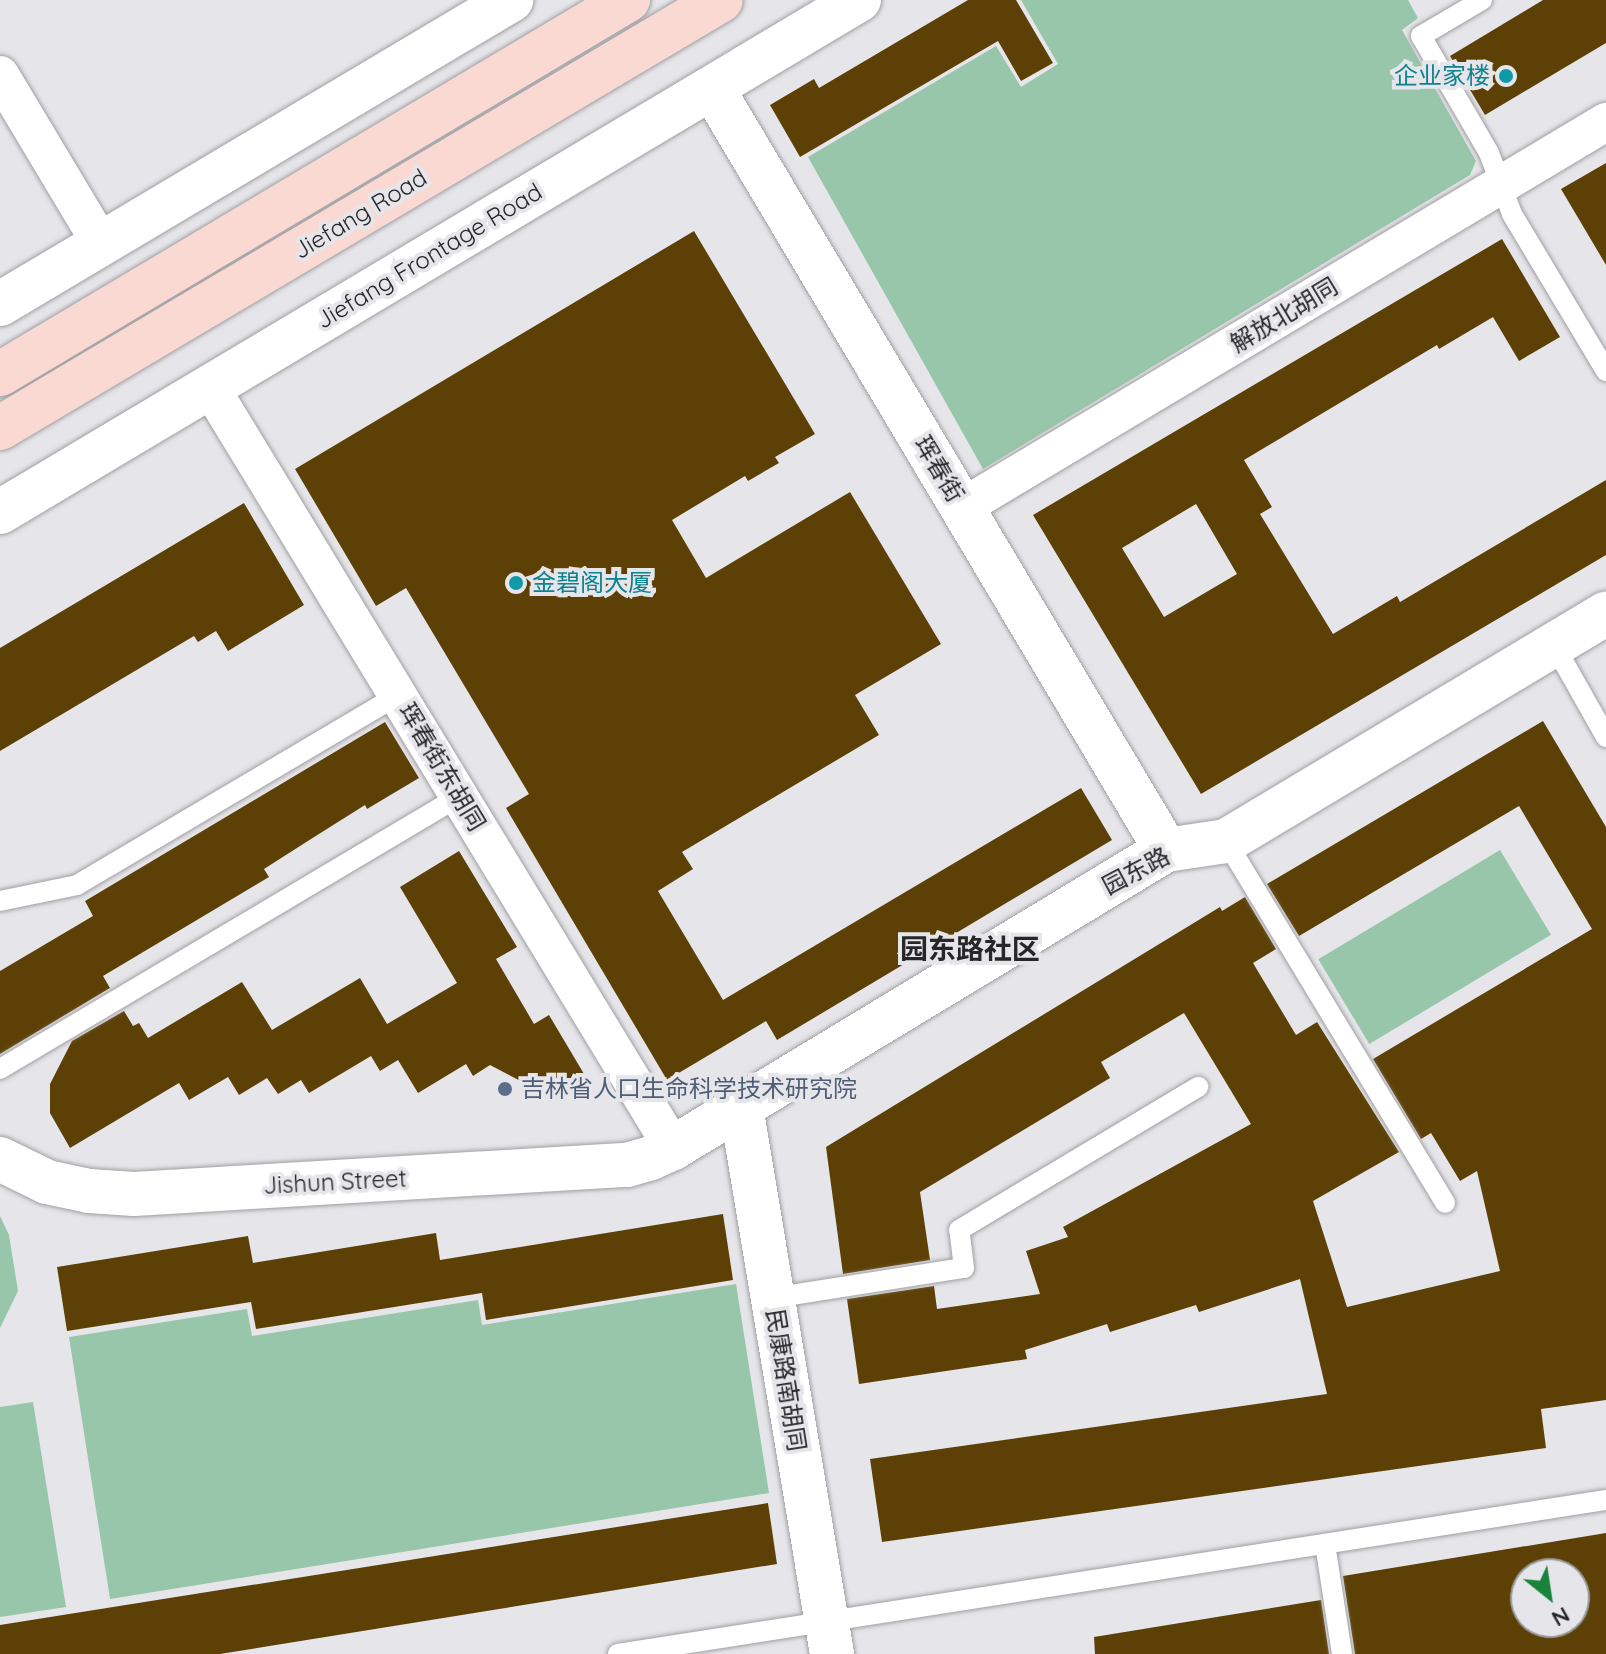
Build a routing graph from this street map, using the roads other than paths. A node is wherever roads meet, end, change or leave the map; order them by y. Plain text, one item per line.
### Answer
1 (511, 0) edge
2 (628, 0) edge
3 (721, 0) edge
4 (859, 0) edge
5 (1482, 0) edge
6 (0, 75) edge
7 (712, 88) junction
8 (1606, 122) edge
9 (1501, 185) junction
10 (101, 244) junction
11 (0, 304) edge
12 (1606, 371) edge
13 (0, 374) edge
14 (210, 387) junction
15 (0, 428) edge
16 (961, 508) junction
17 (0, 512) edge
18 (1606, 614) edge
19 (1554, 645) junction
20 (398, 695) junction
21 (1606, 737) edge
22 (460, 796) junction
23 (1226, 841) junction
24 (1166, 850) junction
25 (0, 901) edge
26 (0, 1069) edge
27 (1198, 1087) dead end
28 (741, 1107) junction
29 (673, 1148) junction
30 (0, 1159) edge
31 (1445, 1203) dead end
32 (772, 1298) junction
33 (1606, 1500) edge
34 (1325, 1544) junction
35 (829, 1637) edge
36 (618, 1654) edge
37 (1342, 1654) edge

1 - 10 street
2 - 13 main road, Jiefang Road
3 - 15 main road, Jiefang Road
4 - 7 street, Jiefang Frontage Road
5 - 9 lane
6 - 10 street
7 - 14 street, Jiefang Frontage Road
7 - 16 street, 珲春街
8 - 9 street, 解放北胡同
9 - 12 lane
9 - 16 street, 解放北胡同
10 - 11 street
14 - 17 street, Jiefang Frontage Road
14 - 20 street, 珲春街东胡同
16 - 24 street, 珲春街
18 - 19 street, 园东路
19 - 21 lane
19 - 23 street, 园东路
20 - 22 street, 珲春街东胡同
20 - 25 lane
22 - 26 lane
22 - 29 street, 珲春街东胡同
23 - 24 street, 园东路
23 - 31 lane
24 - 28 street, 园东路
27 - 32 lane
28 - 29 street, 园东路
28 - 32 street, 民康路南胡同
29 - 30 street, Jishun Street
32 - 35 street, 民康路南胡同
33 - 34 lane
34 - 35 lane
34 - 37 lane
35 - 36 lane

